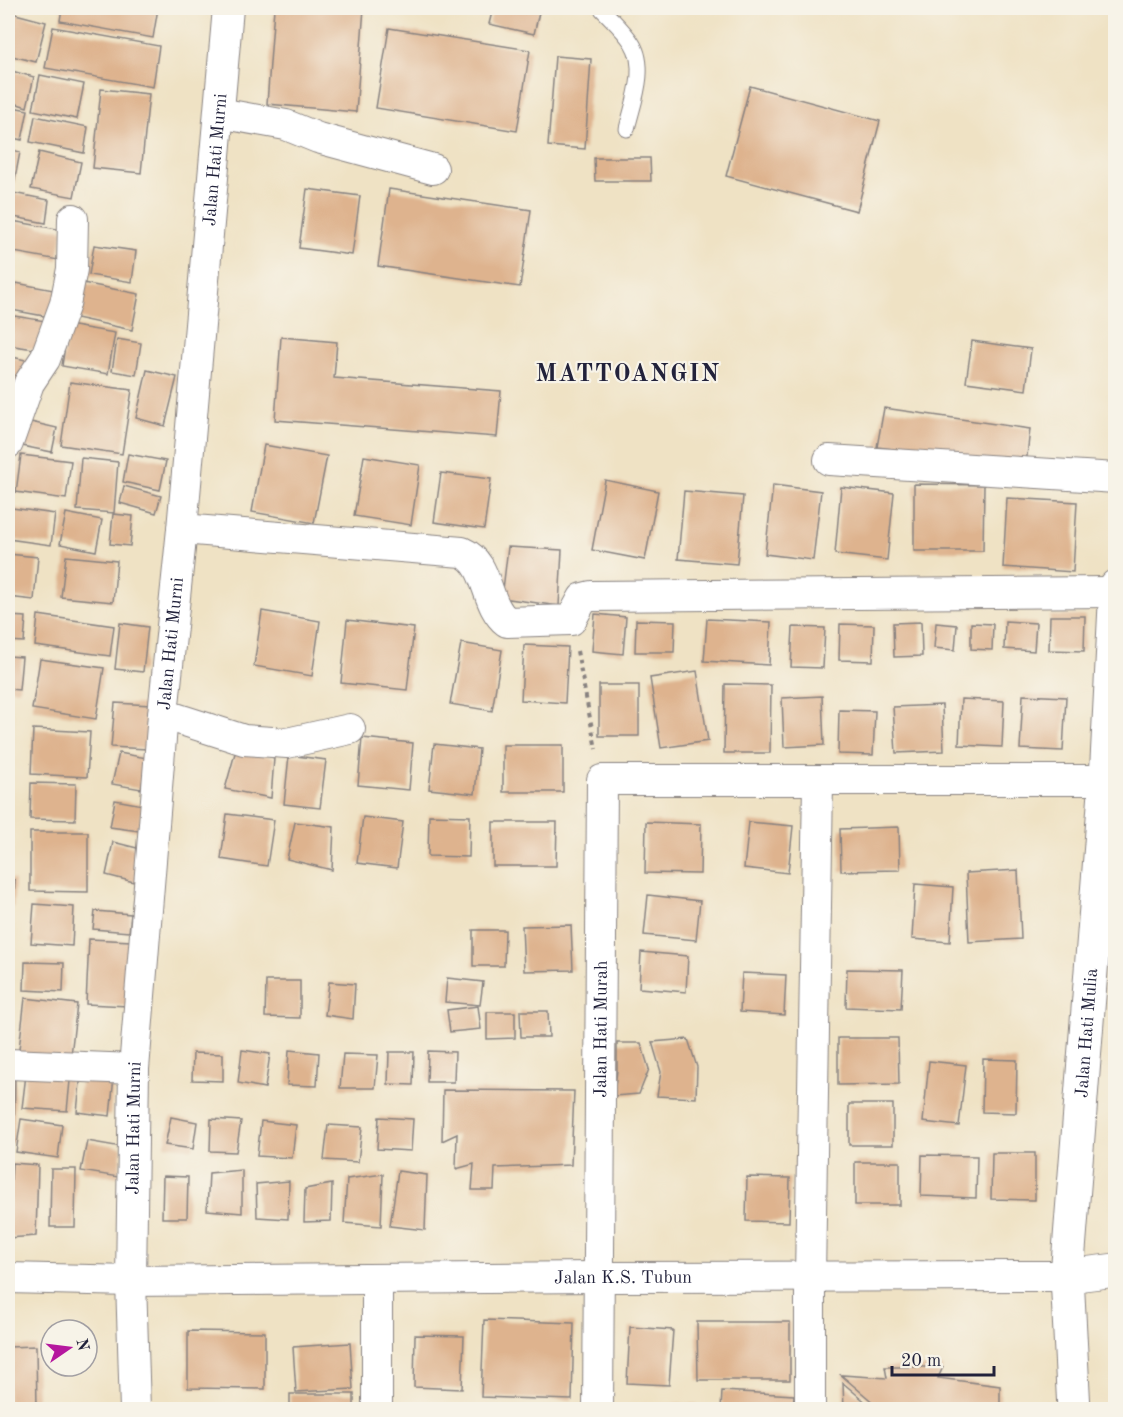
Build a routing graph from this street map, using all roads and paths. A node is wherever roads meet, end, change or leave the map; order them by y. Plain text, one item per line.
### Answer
1 (228, 8) edge
2 (601, 8) edge
3 (219, 113) junction
4 (627, 129) dead end
5 (433, 169) dead end
6 (73, 219) dead end
7 (8, 443) edge
8 (829, 460) dead end
9 (1116, 478) edge
10 (182, 529) junction
11 (1115, 589) edge
12 (571, 620) junction
13 (163, 714) junction
14 (1112, 720) edge
15 (350, 729) dead end
16 (602, 780) junction
17 (1106, 780) junction
18 (818, 782) junction
19 (8, 1064) edge
20 (134, 1069) junction
21 (1116, 1270) edge
22 (1067, 1276) junction
23 (598, 1277) junction
24 (8, 1278) edge
25 (810, 1278) junction
26 (377, 1280) junction
27 (131, 1281) junction
28 (135, 1410) edge
29 (377, 1410) edge
30 (598, 1410) edge
31 (810, 1410) edge
32 (1074, 1410) edge

1 - 3 street, Jalan Hati Murni
2 - 4 lane
3 - 5 street
3 - 10 street, Jalan Hati Murni
6 - 7 street
8 - 9 street
10 - 12 street
10 - 13 street, Jalan Hati Murni
11 - 12 street
11 - 14 street, Jalan Hati Mulia
12 - 16 path
13 - 15 street
13 - 20 street, Jalan Hati Murni
14 - 17 street, Jalan Hati Mulia
16 - 18 street
16 - 23 street, Jalan Hati Murah
17 - 18 street
17 - 22 street, Jalan Hati Mulia
18 - 25 street
19 - 20 street
20 - 27 street, Jalan Hati Murni
21 - 22 street, Jalan K.S. Tubun
22 - 25 street, Jalan K.S. Tubun
22 - 32 street, Jalan Hati Mulia
23 - 25 street, Jalan K.S. Tubun
23 - 26 street, Jalan K.S. Tubun
23 - 30 street, Jalan Hati Murah
24 - 27 street, Jalan K.S. Tubun
25 - 31 street
26 - 27 street, Jalan K.S. Tubun
26 - 29 street
27 - 28 street, Jalan Hati Murni

